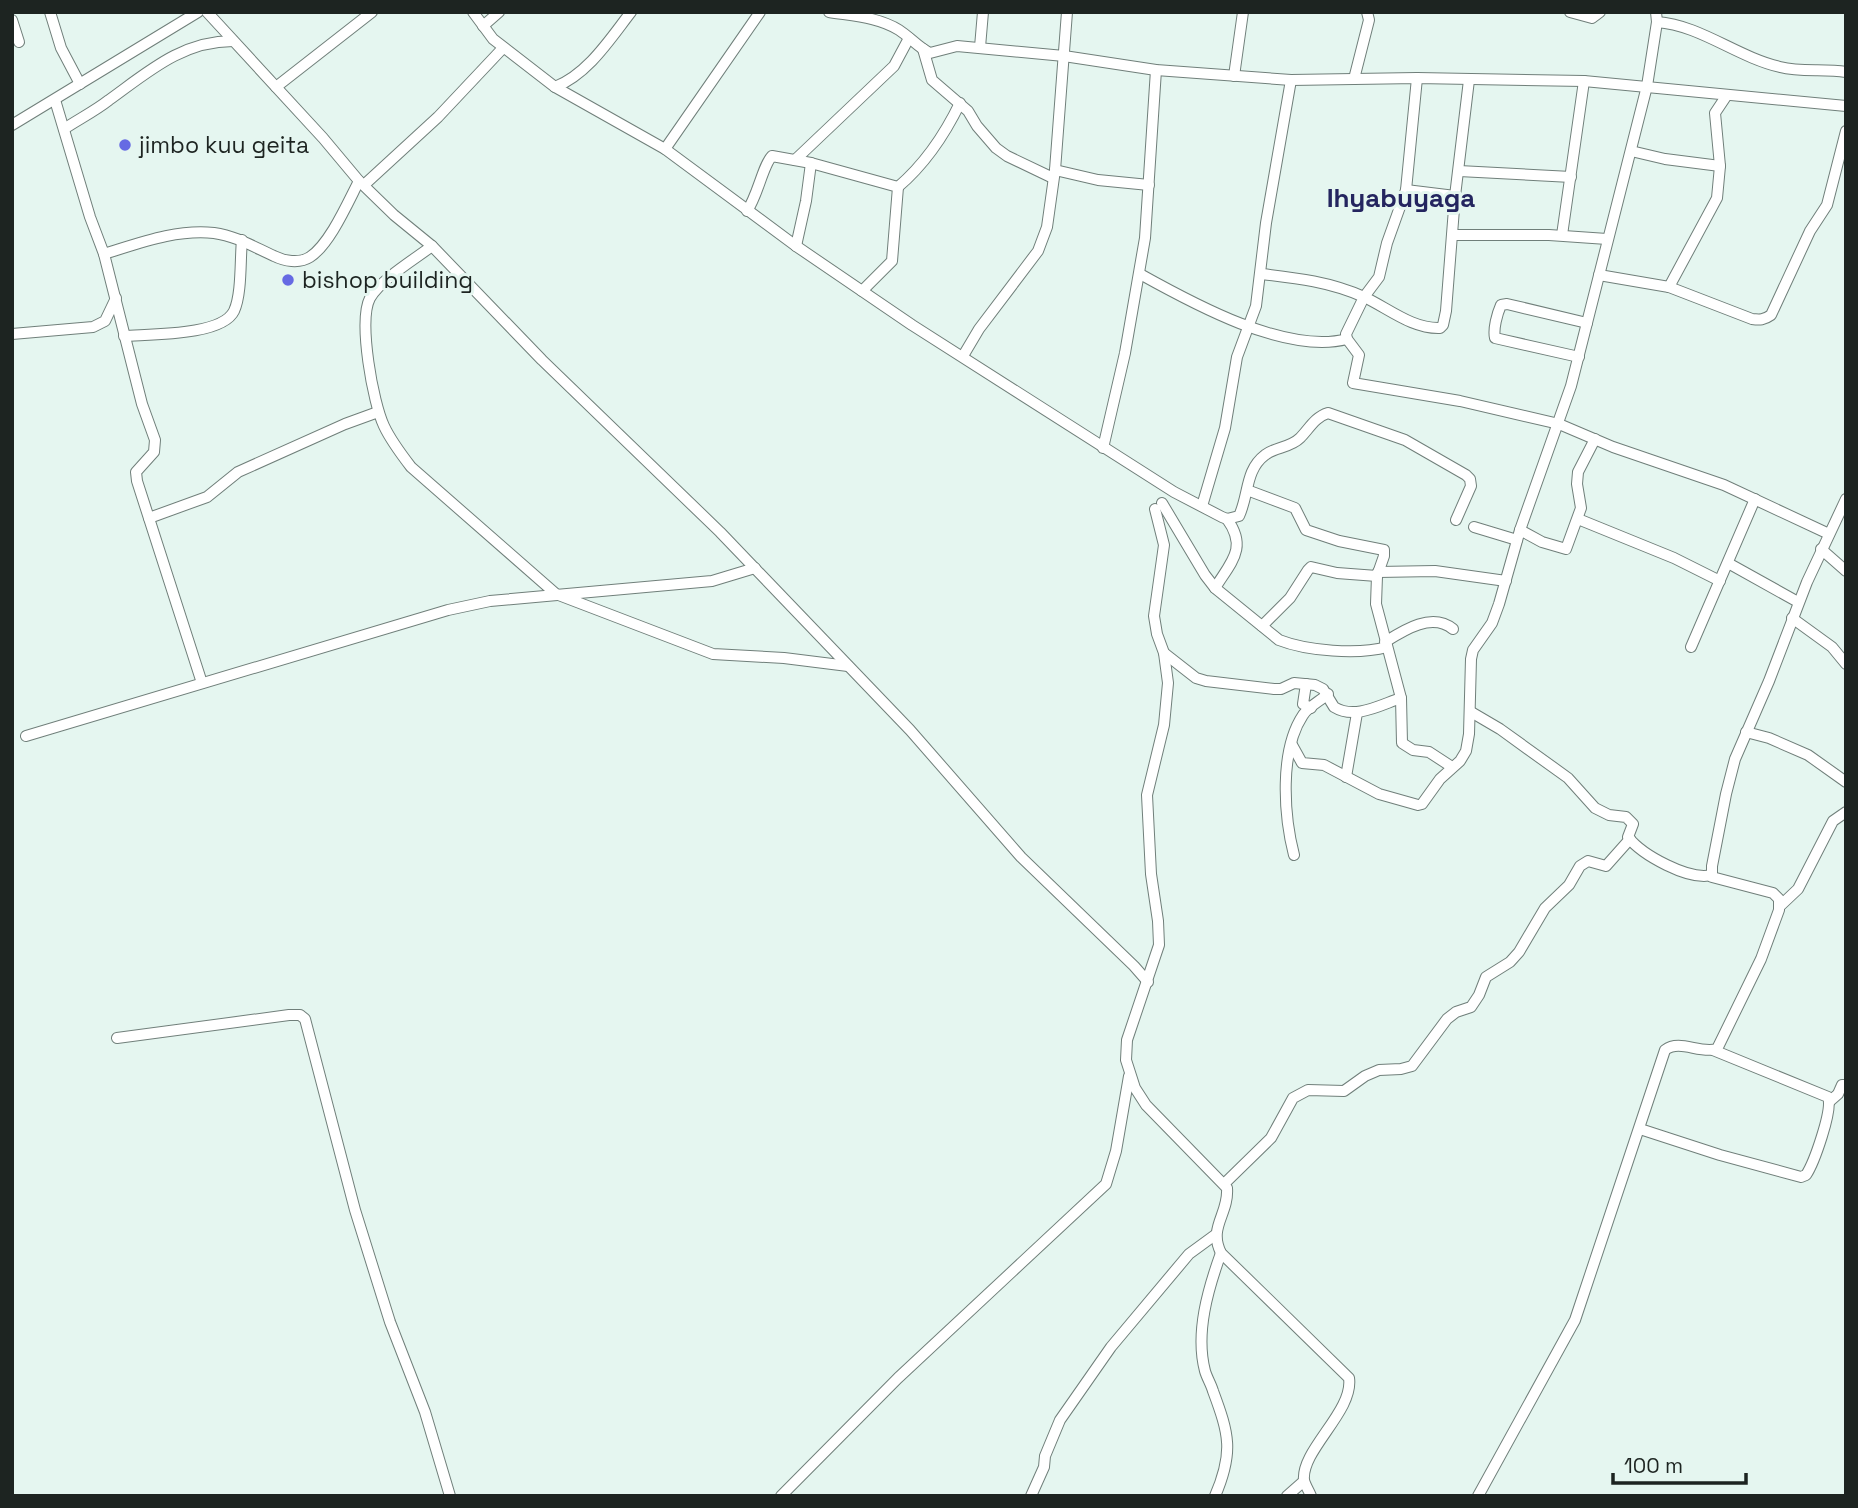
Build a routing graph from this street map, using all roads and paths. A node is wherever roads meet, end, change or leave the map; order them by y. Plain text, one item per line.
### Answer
1 (50, 12) edge
2 (198, 12) edge
3 (207, 12) edge
4 (372, 12) edge
5 (472, 12) edge
6 (499, 12) edge
7 (631, 12) edge
8 (760, 12) edge
9 (829, 12) edge
10 (983, 12) edge
11 (1067, 12) edge
12 (1243, 12) edge
13 (1367, 12) edge
14 (1570, 12) edge
15 (1600, 12) edge
16 (1671, 12) edge
17 (1656, 17) edge
18 (12, 20) edge
19 (483, 26) junction
20 (1683, 26) junction
21 (909, 38) junction
22 (19, 41) dead end
23 (233, 41) junction
24 (980, 47) junction
25 (503, 48) junction
26 (923, 49) junction
27 (1064, 56) junction
28 (1156, 70) junction
29 (1846, 72) edge
30 (1234, 76) junction
31 (1417, 78) junction
32 (1354, 79) junction
33 (1291, 80) junction
34 (1469, 80) junction
35 (1584, 81) junction
36 (80, 84) junction
37 (1647, 86) junction
38 (276, 87) junction
39 (555, 87) junction
40 (1727, 95) junction
41 (55, 100) junction
42 (960, 103) junction
43 (1846, 106) edge
44 (13, 122) edge
45 (64, 129) junction
46 (1846, 131) edge
47 (665, 149) junction
48 (1631, 151) junction
49 (795, 160) junction
50 (811, 163) junction
51 (1720, 166) junction
52 (1458, 170) junction
53 (1054, 174) junction
54 (1570, 177) junction
55 (361, 183) junction
56 (1149, 185) junction
57 (898, 187) junction
58 (1406, 190) junction
59 (1455, 196) junction
60 (747, 211) junction
61 (1453, 235) junction
62 (1562, 235) junction
63 (1607, 239) junction
64 (242, 240) junction
65 (432, 246) junction
66 (796, 246) junction
67 (104, 254) junction
68 (1140, 274) junction
69 (1262, 274) junction
70 (1599, 275) junction
71 (1669, 287) junction
72 (862, 291) junction
73 (1364, 297) junction
74 (116, 298) junction
75 (1587, 323) junction
76 (1249, 327) junction
77 (12, 334) edge
78 (124, 336) junction
79 (1347, 339) junction
80 (963, 356) junction
81 (1578, 356) junction
82 (378, 412) junction
83 (1559, 424) junction
84 (1595, 439) junction
85 (1103, 447) junction
86 (1247, 490) junction
87 (1755, 499) junction
88 (1846, 499) edge
89 (1202, 506) junction
90 (1842, 516) edge
91 (149, 518) junction
92 (1227, 519) junction
93 (1578, 519) junction
94 (1456, 520) dead end
95 (1474, 527) dead end
96 (1829, 534) junction
97 (1519, 535) junction
98 (1821, 550) junction
99 (1727, 563) junction
100 (755, 568) junction
101 (1846, 570) edge
102 (1378, 574) junction
103 (1506, 581) junction
104 (1720, 581) junction
105 (1215, 588) junction
106 (556, 594) junction
107 (1798, 602) junction
108 (1792, 618) junction
109 (1262, 626) junction
110 (1453, 629) dead end
111 (1386, 644) junction
112 (1691, 647) dead end
113 (1164, 653) junction
114 (1846, 664) edge
115 (848, 666) junction
116 (202, 683) junction
117 (1306, 684) junction
118 (1328, 694) junction
119 (1401, 698) junction
120 (1311, 708) junction
121 (1471, 712) junction
122 (1357, 713) junction
123 (1746, 732) junction
124 (26, 736) dead end
125 (1292, 745) junction
126 (1452, 767) junction
127 (1346, 777) junction
128 (1846, 782) edge
129 (1846, 812) edge
130 (1630, 839) junction
131 (1294, 855) dead end
132 (1712, 875) junction
133 (1780, 906) junction
134 (1148, 982) junction
135 (117, 1038) dead end
136 (1713, 1050) junction
137 (1129, 1071) junction
138 (1846, 1085) edge
139 (1830, 1101) junction
140 (1640, 1129) junction
141 (1225, 1183) junction
142 (1215, 1235) junction
143 (1221, 1253) junction
144 (1304, 1481) junction
145 (450, 1496) edge
146 (781, 1496) edge
147 (1031, 1496) edge
148 (1215, 1496) edge
149 (1287, 1496) edge
150 (1311, 1496) edge
151 (1478, 1496) edge

1 - 36 street
2 - 36 street
3 - 23 street
4 - 38 street
5 - 19 street
6 - 19 street
7 - 39 street
8 - 47 street
9 - 21 street
10 - 24 street
11 - 27 street
12 - 30 street
13 - 32 street
14 - 15 street
16 - 20 street
17 - 20 street
17 - 37 street
18 - 22 street
19 - 25 street
20 - 29 street
21 - 26 street
21 - 49 street
23 - 38 street
23 - 45 street
24 - 26 street
24 - 27 street
25 - 39 street
25 - 55 street
26 - 42 street
27 - 28 street
27 - 53 street
28 - 30 street
28 - 56 street
30 - 33 street
31 - 32 street
31 - 34 street
31 - 58 street
32 - 33 street
33 - 69 street
34 - 35 street
34 - 52 street
35 - 37 street
35 - 54 street
36 - 41 street
37 - 40 street
37 - 48 street
38 - 55 street
39 - 47 street
40 - 43 street
40 - 51 street
41 - 44 street
41 - 45 street
42 - 53 street
42 - 57 street
45 - 67 street
46 - 71 street
47 - 60 street
48 - 51 street
48 - 63 street
49 - 50 street
49 - 60 street
50 - 57 street
50 - 66 street
51 - 71 street
52 - 54 street
52 - 59 street
53 - 56 street
53 - 80 street
54 - 62 street
55 - 64 street
55 - 65 street
56 - 68 street
57 - 72 street
58 - 59 street
58 - 73 street
59 - 61 street
60 - 66 street
61 - 62 street
61 - 73 street
62 - 63 street
63 - 70 street
64 - 67 street
64 - 78 street
65 - 82 street
65 - 100 street
66 - 72 street
67 - 74 street
68 - 76 street
68 - 85 street
69 - 73 street
69 - 76 street
70 - 71 street
70 - 75 street
72 - 80 street
73 - 79 street
74 - 77 street
74 - 78 street
75 - 81 street
75 - 81 street
76 - 79 street
76 - 89 street
78 - 91 street
79 - 83 street
80 - 85 street
81 - 83 street
82 - 91 street
82 - 106 street
83 - 84 street
83 - 97 street
84 - 87 street
84 - 93 street
85 - 89 street
86 - 92 street
86 - 94 street
86 - 102 street
87 - 96 street
87 - 99 street
88 - 90 street
89 - 92 street
90 - 96 street
91 - 116 street
92 - 105 street
93 - 97 street
93 - 104 street
95 - 97 street
96 - 98 street
97 - 103 street
98 - 101 street
98 - 107 street
99 - 104 street
99 - 107 street
100 - 106 street
100 - 115 street
102 - 103 street
102 - 109 street
102 - 111 street
103 - 121 street
104 - 112 street
105 - 109 street
105 - 113 street
106 - 115 street
106 - 116 street
107 - 108 street
108 - 114 street
108 - 123 street
109 - 111 street
110 - 111 street
111 - 119 street
113 - 117 street
113 - 134 street
115 - 134 street
116 - 124 street
117 - 118 street
117 - 120 street
118 - 120 street
118 - 122 street
119 - 122 street
119 - 126 street
120 - 125 street
121 - 126 street
121 - 130 street
122 - 127 street
123 - 128 street
123 - 132 street
125 - 127 street
125 - 131 street
126 - 127 street
129 - 133 street
130 - 132 street
130 - 141 street
132 - 133 street
133 - 136 street
134 - 137 street
135 - 145 street
136 - 139 street
136 - 140 street
137 - 141 street
137 - 146 street
138 - 139 street
139 - 140 street
140 - 151 street
141 - 142 street
142 - 143 street
142 - 147 street
143 - 144 street
143 - 148 street
144 - 149 street
144 - 150 street

